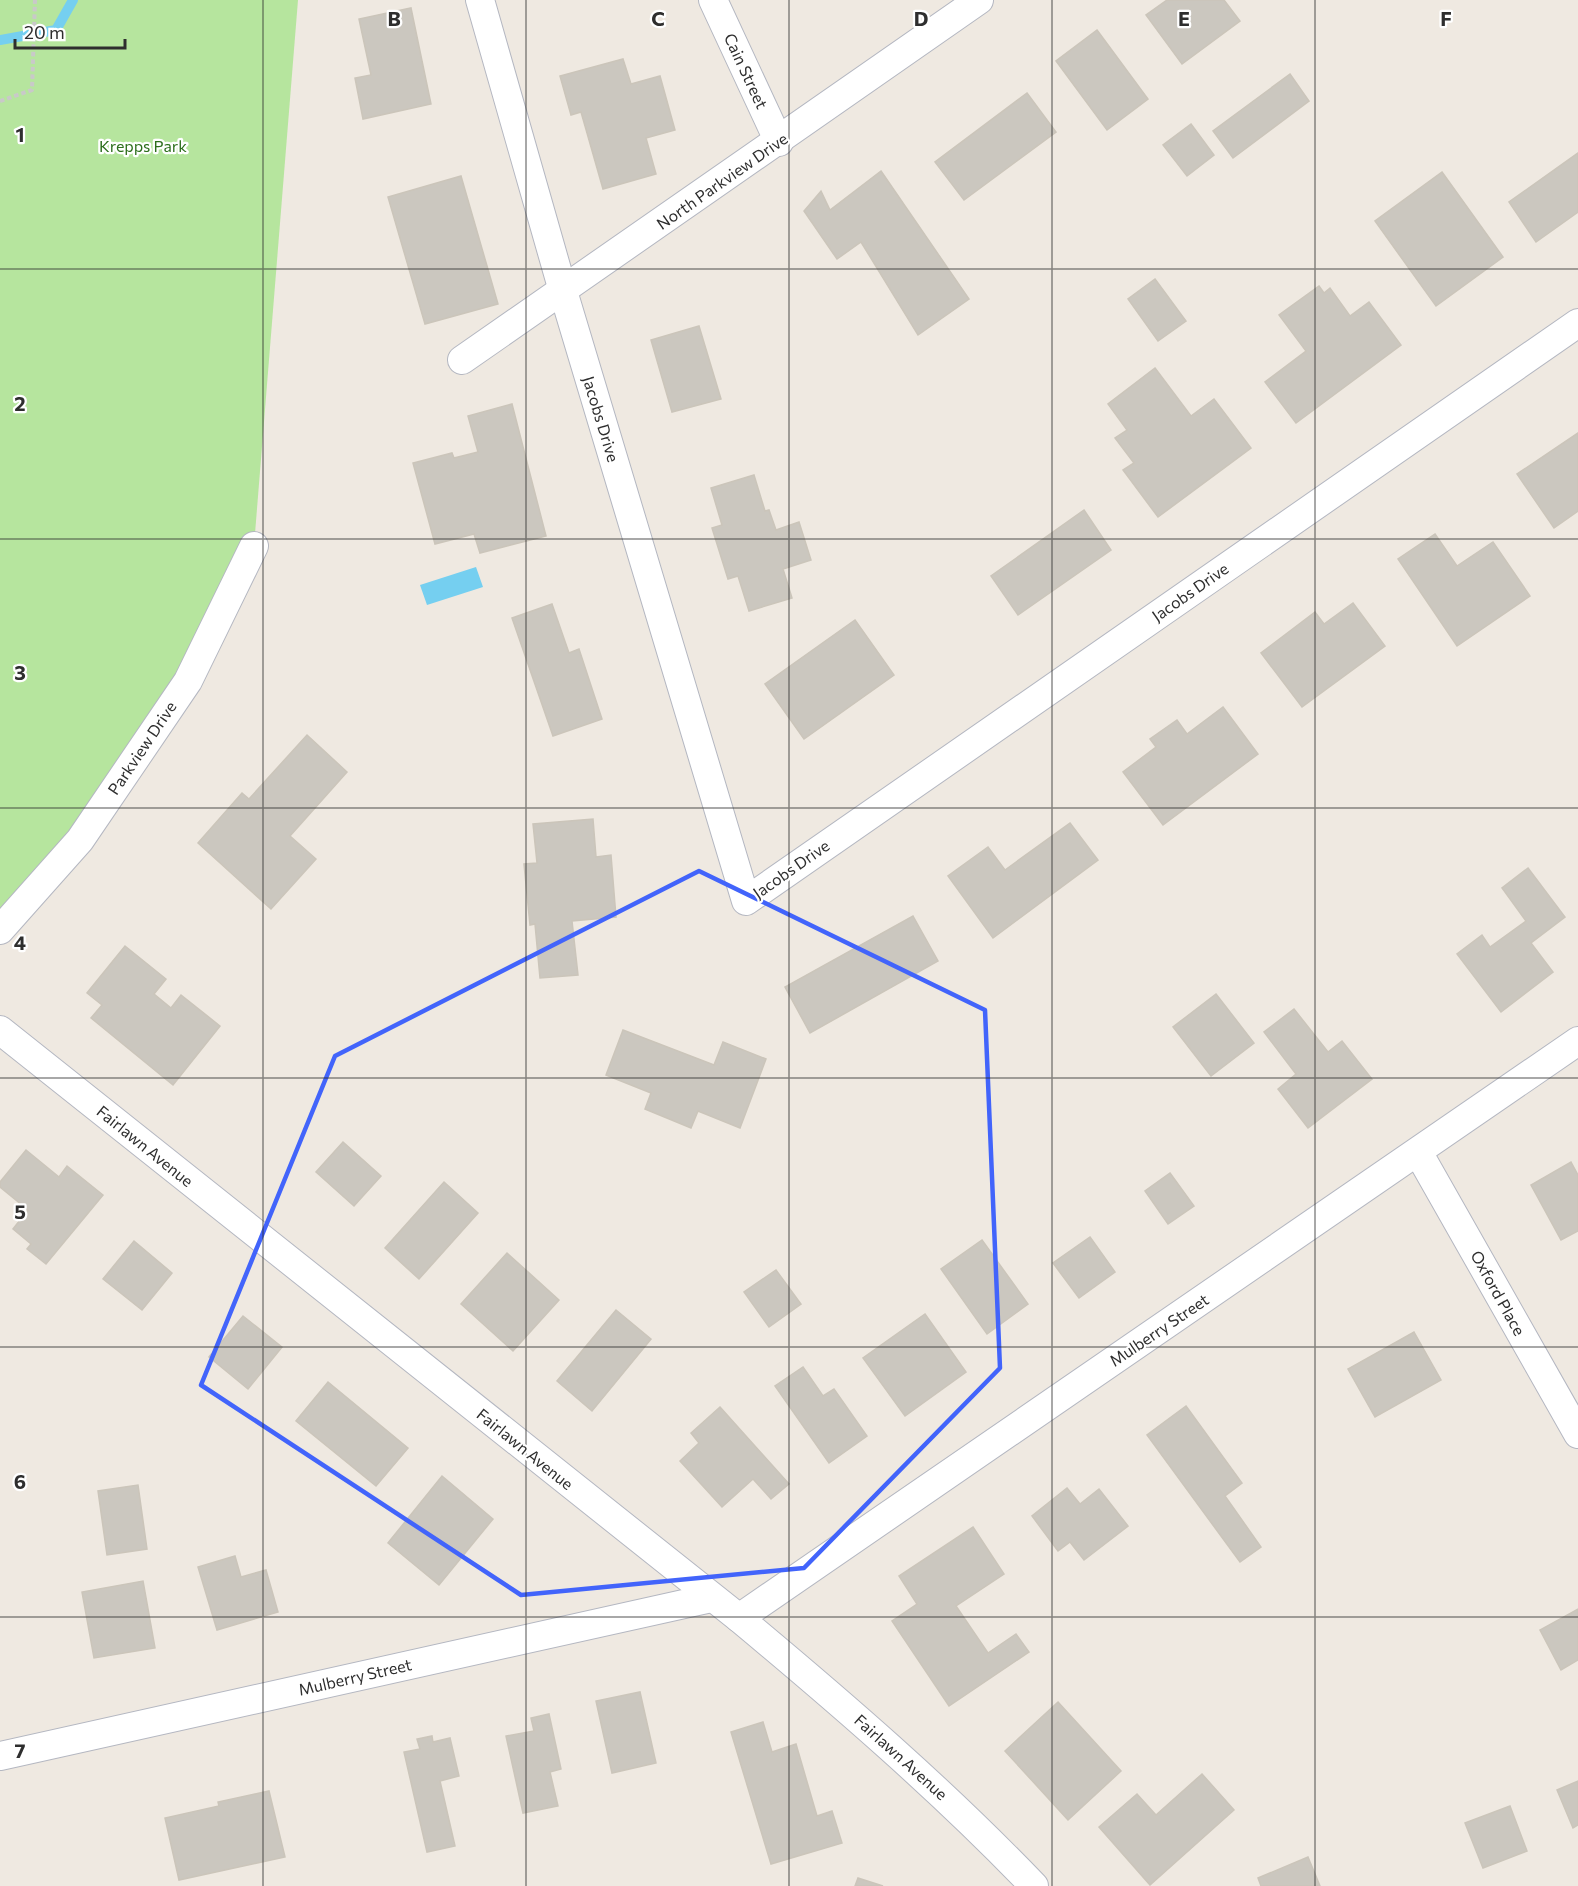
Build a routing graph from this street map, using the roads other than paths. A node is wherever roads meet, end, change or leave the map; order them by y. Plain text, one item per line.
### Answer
1 (480, 0) edge
2 (712, 0) edge
3 (980, 0) edge
4 (779, 142) junction
5 (563, 291) junction
6 (1578, 323) edge
7 (462, 360) dead end
8 (254, 546) dead end
9 (0, 930) edge
10 (0, 1030) edge
11 (1578, 1041) edge
12 (1418, 1152) junction
13 (1578, 1434) edge
14 (711, 1598) junction
15 (739, 1618) junction
16 (0, 1756) edge
17 (1034, 1886) edge

1 - 5 street, Jacobs Drive
2 - 4 street, Cain Street
3 - 4 street, North Parkview Drive
4 - 5 street, North Parkview Drive
5 - 6 street, Jacobs Drive
5 - 7 street, North Parkview Drive
8 - 9 street, Parkview Drive
10 - 14 street, Fairlawn Avenue
11 - 12 street, Mulberry Street
12 - 13 street, Oxford Place
12 - 15 street, Mulberry Street
14 - 15 street, Fairlawn Avenue
14 - 16 street, Mulberry Street
15 - 17 street, Fairlawn Avenue

